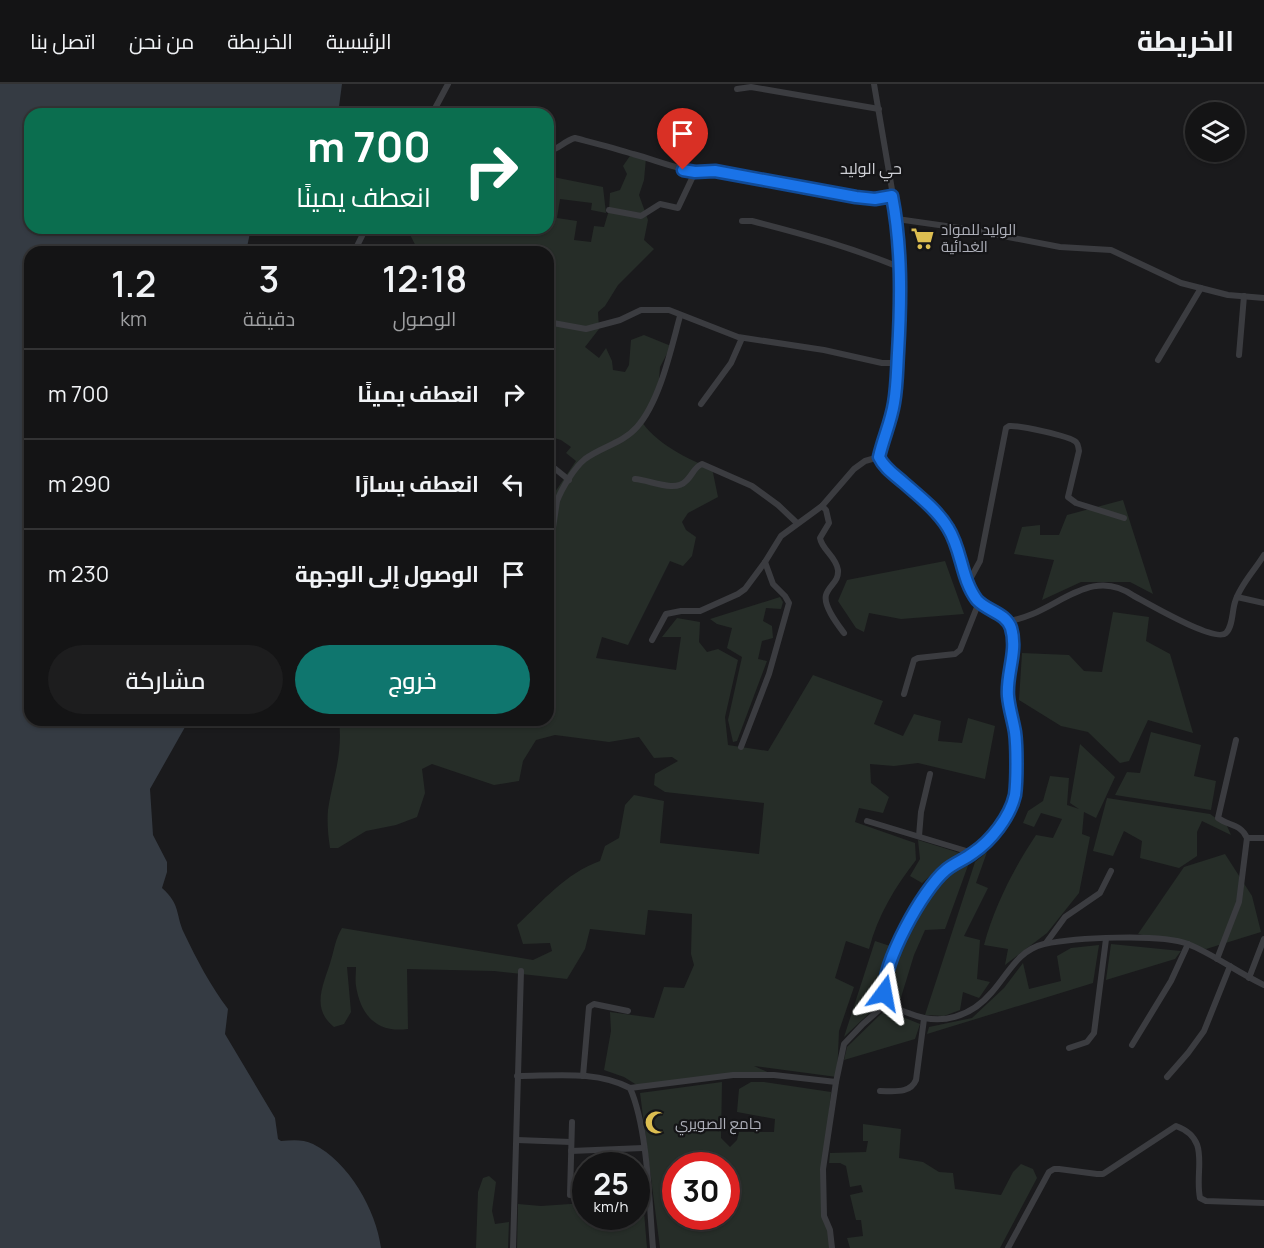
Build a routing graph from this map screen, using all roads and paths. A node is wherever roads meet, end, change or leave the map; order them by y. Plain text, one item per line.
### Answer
1 (448, 84) edge
2 (874, 84) edge
3 (737, 89) dead end
4 (435, 108) edge
5 (879, 109) junction
6 (554, 150) edge
7 (695, 172) junction
8 (892, 196) junction
9 (609, 210) dead end
10 (897, 219) junction
11 (742, 221) dead end
12 (899, 267) junction
13 (1201, 288) junction
14 (1244, 296) junction
15 (1264, 298) edge
16 (680, 316) junction
17 (554, 322) edge
18 (742, 338) junction
19 (1239, 355) dead end
20 (1158, 360) dead end
21 (897, 363) junction
22 (701, 404) dead end
23 (879, 457) junction
24 (554, 468) edge
25 (635, 479) dead end
26 (569, 480) junction
27 (822, 506) junction
28 (1124, 518) dead end
29 (554, 521) edge
30 (797, 523) junction
31 (1264, 555) edge
32 (765, 562) junction
33 (968, 584) junction
34 (1237, 597) junction
35 (979, 602) junction
36 (1264, 603) edge
37 (1007, 621) junction
38 (844, 633) dead end
39 (652, 640) dead end
40 (904, 694) dead end
41 (1236, 740) dead end
42 (741, 747) dead end
43 (930, 774) dead end
44 (867, 821) dead end
45 (918, 836) junction
46 (1247, 838) junction
47 (1264, 838) edge
48 (973, 853) junction
49 (1111, 871) dead end
50 (1106, 939) junction
51 (1264, 939) edge
52 (1046, 944) junction
53 (1188, 944) junction
54 (1217, 959) junction
55 (1230, 966) junction
56 (521, 971) dead end
57 (1249, 978) junction
58 (1264, 985) edge
59 (888, 1002) junction
60 (628, 1011) dead end
61 (924, 1019) junction
62 (1132, 1045) dead end
63 (1069, 1048) dead end
64 (517, 1076) junction
65 (584, 1076) junction
66 (1167, 1077) dead end
67 (836, 1082) junction
68 (630, 1088) junction
69 (880, 1091) dead end
70 (572, 1122) dead end
71 (516, 1140) junction
72 (572, 1142) junction
73 (643, 1148) junction
74 (571, 1151) junction
75 (570, 1195) dead end
76 (1264, 1203) edge
77 (513, 1248) edge
78 (653, 1248) edge
79 (832, 1248) edge
80 (1008, 1248) edge

1 - 4 street
2 - 5 street
3 - 5 street
5 - 8 street
6 - 7 street
7 - 8 street
7 - 9 street
8 - 10 street
10 - 12 street
10 - 13 street
11 - 12 street
12 - 21 street
13 - 14 street
13 - 20 street
14 - 15 street
14 - 19 street
16 - 17 street
16 - 18 street
16 - 26 street
18 - 21 street
18 - 22 street
21 - 23 street
23 - 27 street
23 - 33 street
24 - 26 street
25 - 30 street
26 - 29 street
27 - 30 street
27 - 38 street
28 - 33 street
30 - 32 street
31 - 34 street
32 - 39 street
32 - 42 street
33 - 35 street
34 - 36 street
34 - 37 street
35 - 37 street
35 - 40 street
37 - 48 street
41 - 46 street
43 - 45 street
44 - 45 street
45 - 48 street
46 - 47 street
46 - 54 street
48 - 59 street
49 - 52 street
50 - 52 street
50 - 53 street
50 - 63 street
51 - 57 street
52 - 61 street
53 - 54 street
53 - 62 street
54 - 55 street
55 - 57 street
55 - 66 street
56 - 64 street
57 - 58 street
59 - 61 street
59 - 67 street
60 - 65 street
61 - 69 street
64 - 65 street
64 - 71 street
65 - 68 street
67 - 68 street
67 - 79 street
68 - 73 street
70 - 72 street
71 - 72 street
71 - 77 street
72 - 74 street
73 - 74 street
73 - 78 street
74 - 75 street
76 - 80 street

